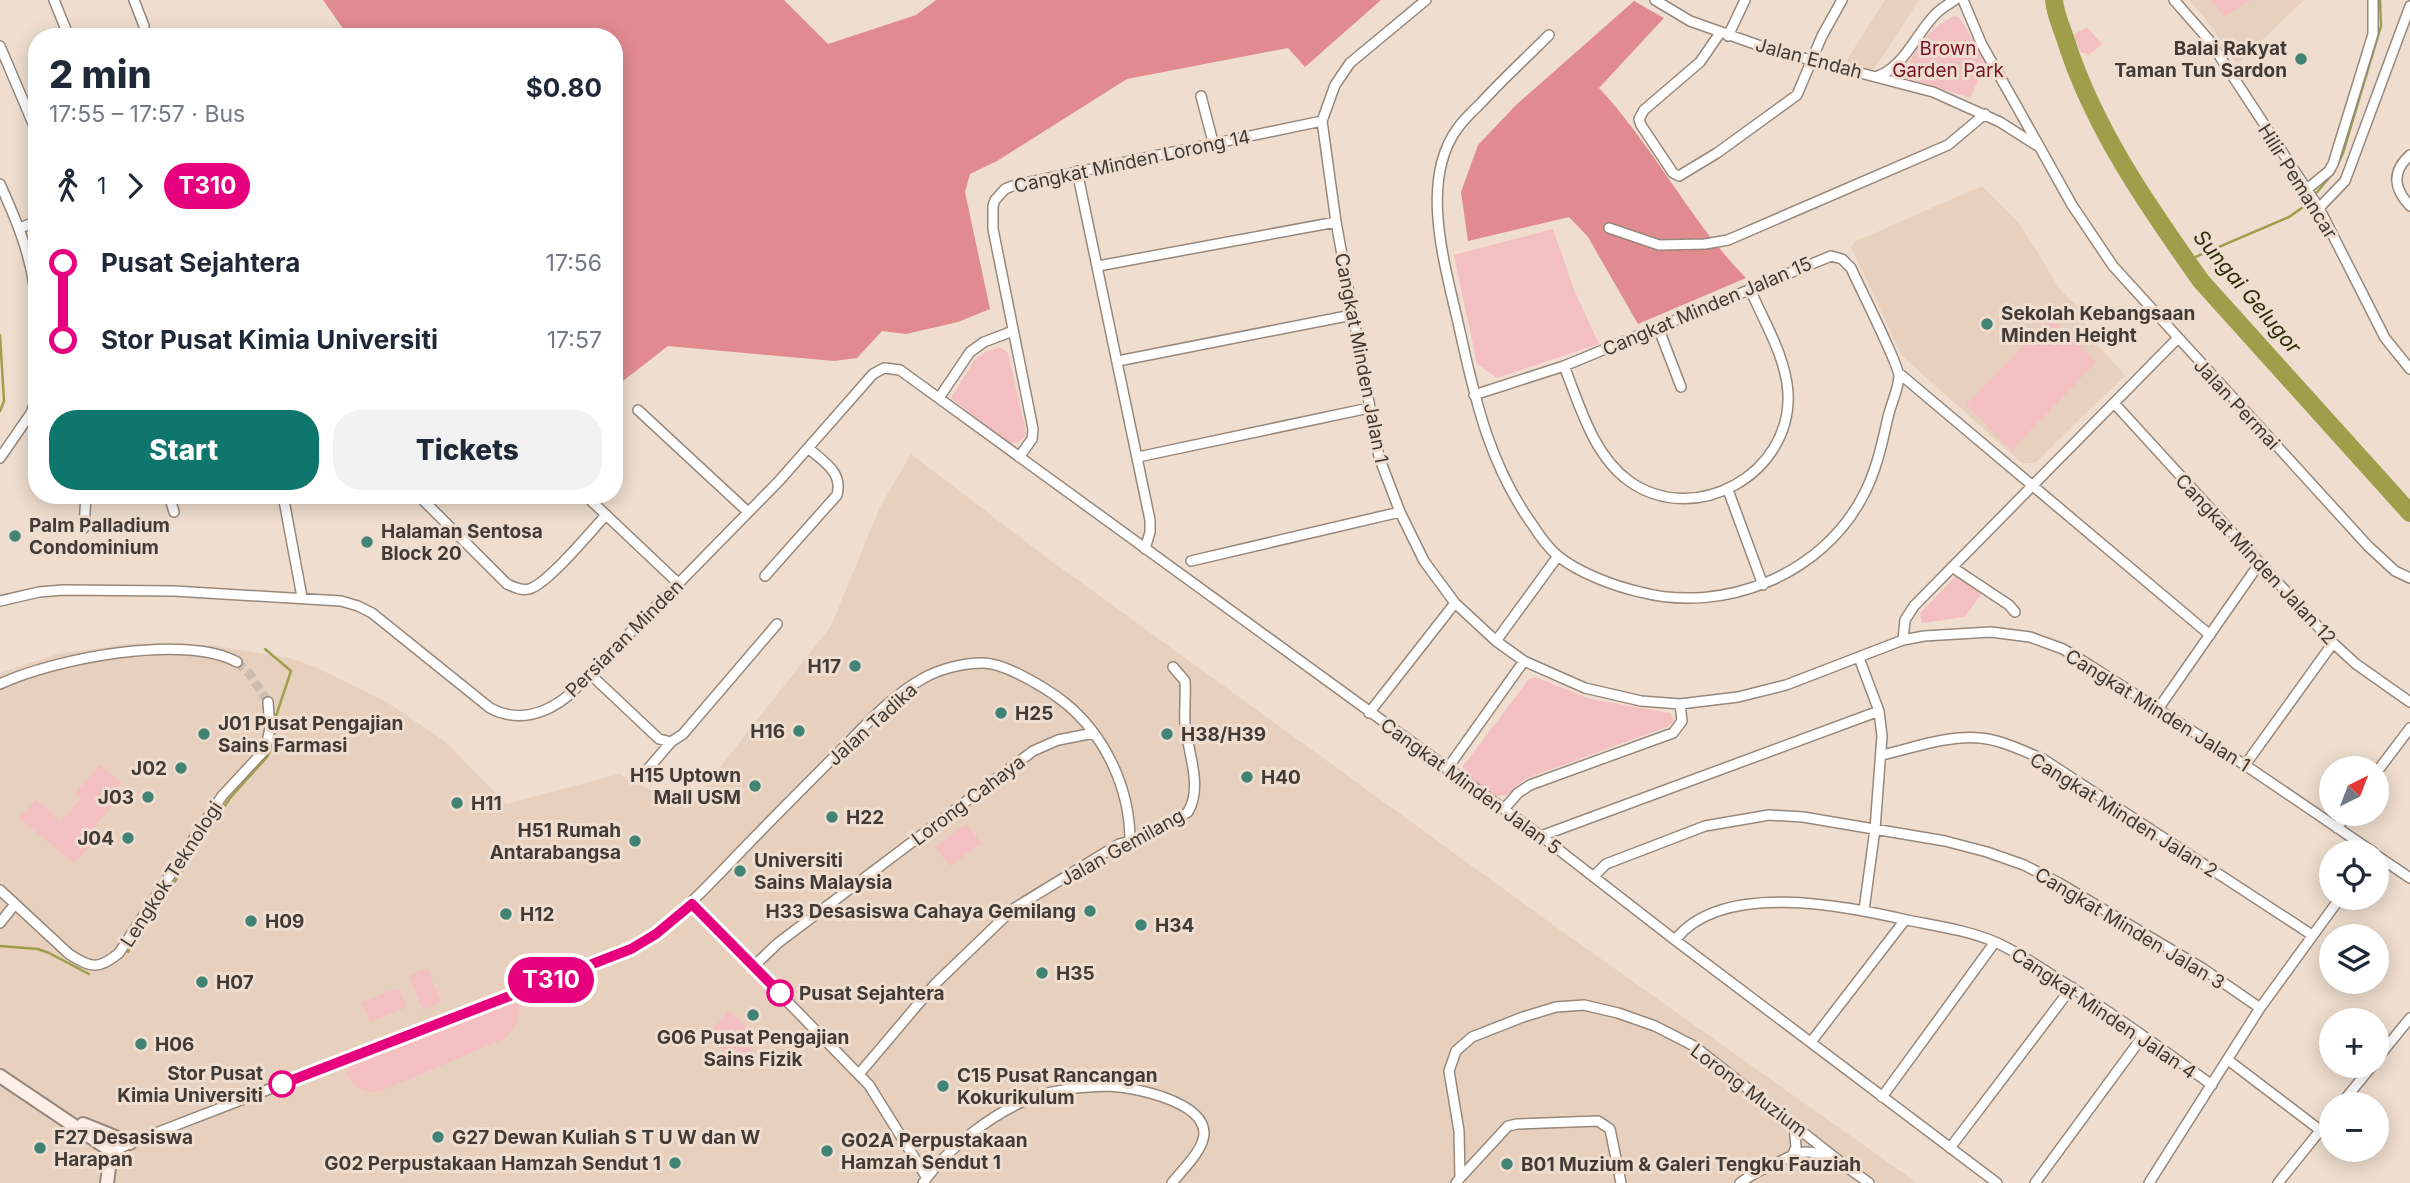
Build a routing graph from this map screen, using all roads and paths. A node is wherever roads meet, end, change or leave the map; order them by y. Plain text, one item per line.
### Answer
1 (54, 0) edge
2 (134, 0) edge
3 (1426, 0) edge
4 (1655, 0) edge
5 (1745, 0) edge
6 (1842, 0) edge
7 (1955, 0) edge
8 (1963, 0) edge
9 (2174, 0) edge
10 (2372, 0) edge
11 (2410, 6) edge
12 (144, 26) dead end
13 (65, 28) edge
14 (1724, 34) junction
15 (1549, 35) dead end
16 (0, 47) edge
17 (1812, 62) junction
18 (1899, 62) junction
19 (1878, 76) junction
20 (1904, 83) junction
21 (1201, 96) dead end
22 (2016, 105) junction
23 (28, 112) edge
24 (1985, 114) junction
25 (1322, 121) junction
26 (2000, 122) junction
27 (1213, 142) junction
28 (2041, 148) junction
29 (2410, 155) edge
30 (1077, 171) junction
31 (0, 184) edge
32 (3, 198) edge
33 (2312, 199) junction
34 (2410, 206) edge
35 (1336, 222) junction
36 (28, 225) edge
37 (20, 228) junction
38 (1609, 228) dead end
39 (28, 257) edge
40 (1098, 266) junction
41 (1750, 289) junction
42 (1352, 315) junction
43 (1658, 327) junction
44 (1013, 331) junction
45 (2177, 339) junction
46 (1118, 361) junction
47 (1564, 366) junction
48 (2410, 369) edge
49 (1900, 374) junction
50 (1681, 387) dead end
51 (1474, 395) junction
52 (939, 398) junction
53 (2114, 403) junction
54 (1370, 408) junction
55 (638, 410) dead end
56 (28, 417) edge
57 (808, 448) junction
58 (1019, 457) junction
59 (1138, 457) junction
60 (0, 458) edge
61 (2032, 486) junction
62 (1728, 490) junction
63 (85, 504) edge
64 (172, 504) edge
65 (285, 504) edge
66 (427, 504) edge
67 (594, 504) edge
68 (174, 512) dead end
69 (748, 512) junction
70 (1400, 512) junction
71 (606, 515) junction
72 (84, 528) dead end
73 (1144, 549) junction
74 (1558, 556) junction
75 (1191, 561) dead end
76 (2259, 564) junction
77 (1952, 567) junction
78 (765, 576) dead end
79 (2410, 578) edge
80 (678, 583) junction
81 (1763, 585) junction
82 (302, 597) junction
83 (0, 601) edge
84 (1455, 603) junction
85 (2015, 612) dead end
86 (777, 624) dead end
87 (2210, 635) junction
88 (1903, 640) junction
89 (1496, 641) junction
90 (2333, 643) junction
91 (1859, 657) junction
92 (1524, 661) junction
93 (237, 662) tunnel mouth
94 (1173, 667) dead end
95 (590, 674) junction
96 (0, 684) edge
97 (268, 702) tunnel mouth
98 (2410, 702) edge
99 (1680, 704) junction
100 (2158, 709) junction
101 (1879, 711) junction
102 (1369, 713) junction
103 (2410, 728) edge
104 (1094, 733) junction
105 (671, 742) junction
106 (1882, 755) junction
107 (2389, 756) edge
108 (2245, 765) junction
109 (1447, 769) junction
110 (647, 770) dead end
111 (1504, 809) junction
112 (2337, 828) joint
113 (1875, 829) junction
114 (1541, 836) junction
115 (2355, 840) edge
116 (1130, 841) junction
117 (2389, 864) edge
118 (1594, 876) junction
119 (2410, 878) edge
120 (0, 890) edge
121 (15, 904) junction
122 (692, 904) junction
123 (1864, 910) junction
124 (2331, 910) edge
125 (1905, 919) junction
126 (0, 923) edge
127 (2312, 935) junction
128 (1675, 940) junction
129 (1995, 942) junction
130 (754, 966) junction
131 (2072, 987) junction
132 (2260, 1008) junction
133 (2410, 1018) edge
134 (2143, 1036) junction
135 (1811, 1042) junction
136 (2389, 1044) edge
137 (2228, 1060) junction
138 (859, 1074) junction
139 (0, 1076) edge
140 (2362, 1078) edge
141 (2212, 1086) junction
142 (2351, 1092) edge
143 (1882, 1097) junction
144 (66, 1120) junction
145 (1794, 1124) junction
146 (2319, 1129) edge
147 (2319, 1131) edge
148 (130, 1143) junction
149 (1950, 1149) junction
150 (113, 1152) junction
151 (1792, 1156) junction
152 (1848, 1168) junction
153 (925, 1180) edge
154 (1458, 1180) edge
155 (107, 1183) edge
156 (1172, 1183) edge
157 (1621, 1183) edge
158 (1740, 1183) edge
159 (1869, 1183) edge
160 (1997, 1183) edge
161 (2035, 1183) edge
162 (2149, 1183) edge
163 (2278, 1183) edge

1 - 13 street
2 - 12 street
3 - 25 street, Cangkat Minden Jalan 1
4 - 14 street, Jalan Endah
5 - 14 street
6 - 17 street
7 - 18 street
8 - 22 street, Jalan Permai
9 - 33 street, Hilir Pemancar
10 - 33 street
11 - 33 street
14 - 17 street, Jalan Endah
14 - 17 street
15 - 51 street
16 - 23 street
17 - 19 street, Jalan Endah
18 - 19 street
18 - 20 street
19 - 20 street, Jalan Endah
20 - 24 street, Jalan Endah
21 - 27 street
22 - 26 street
22 - 28 street, Jalan Permai
24 - 26 street, Jalan Endah
24 - 38 street
25 - 27 street, Cangkat Minden Lorong 14
25 - 35 street, Cangkat Minden Jalan 1
26 - 28 street, Jalan Endah
27 - 30 street, Cangkat Minden Lorong 14
28 - 45 street, Jalan Permai
29 - 34 street
30 - 40 street
30 - 44 street, Cangkat Minden Lorong 14
31 - 32 street
32 - 37 street
33 - 48 street, Hilir Pemancar
35 - 40 street
35 - 42 street, Cangkat Minden Jalan 1
36 - 37 street
37 - 39 street
40 - 46 street
41 - 43 street, Cangkat Minden Jalan 15
41 - 49 street, Cangkat Minden Jalan 15
41 - 62 street
42 - 46 street
42 - 54 street, Cangkat Minden Jalan 1
43 - 47 street, Cangkat Minden Jalan 15
43 - 50 street
44 - 52 street
44 - 58 street, Cangkat Minden Lorong 14
45 - 53 street
45 - 79 street, Jalan Permai
46 - 59 street
47 - 51 street, Cangkat Minden Jalan 15
47 - 62 street
49 - 61 street
49 - 81 street
51 - 74 street
52 - 57 street, Persiaran Minden
52 - 58 street, Cangkat Minden Jalan 5
53 - 61 street
53 - 76 street, Cangkat Minden Jalan 12
54 - 59 street
54 - 70 street, Cangkat Minden Jalan 1
55 - 69 street
56 - 60 street
57 - 69 street, Persiaran Minden
57 - 78 street
58 - 73 street, Cangkat Minden Jalan 5
59 - 73 street
61 - 77 street
61 - 87 street
62 - 81 street
63 - 72 street
64 - 68 street
65 - 82 street
66 - 71 street
67 - 71 street
69 - 80 street, Persiaran Minden
70 - 75 street
70 - 84 street, Cangkat Minden Jalan 1
71 - 80 street
73 - 102 street, Cangkat Minden Jalan 5
74 - 81 street
74 - 89 street
76 - 87 street
76 - 90 street, Cangkat Minden Jalan 12
77 - 85 street
77 - 88 street
80 - 95 street, Persiaran Minden
82 - 83 street, Persiaran Minden
82 - 95 street, Persiaran Minden
84 - 89 street, Cangkat Minden Jalan 1
84 - 102 street
86 - 105 street
87 - 100 street
88 - 91 street, Cangkat Minden Jalan 1
88 - 100 street, Cangkat Minden Jalan 1
89 - 92 street, Cangkat Minden Jalan 1
90 - 98 street, Cangkat Minden Jalan 12
90 - 108 street
91 - 99 street, Cangkat Minden Jalan 1
91 - 101 street
92 - 99 street, Cangkat Minden Jalan 1
92 - 109 street
93 - 96 street
94 - 116 street, Jalan Gemilang
95 - 105 street
97 - 121 street, Lengkok Teknologi
99 - 111 street
100 - 108 street, Cangkat Minden Jalan 1
101 - 106 street
101 - 114 street
102 - 109 street, Cangkat Minden Jalan 5
103 - 107 street
104 - 116 street, Jalan Tadika
104 - 122 street, Jalan Tadika
104 - 130 street, Lorong Cahaya
105 - 110 street
106 - 113 street
106 - 127 street, Cangkat Minden Jalan 2
108 - 112 street, Cangkat Minden Jalan 1
109 - 111 street, Cangkat Minden Jalan 5
111 - 114 street, Cangkat Minden Jalan 5
112 - 115 street, Cangkat Minden Jalan 1
113 - 118 street, Cangkat Minden Jalan 3
113 - 123 street
113 - 132 street, Cangkat Minden Jalan 3
114 - 118 street, Cangkat Minden Jalan 5
116 - 138 street, Jalan Gemilang
117 - 119 street, Cangkat Minden Jalan 1
118 - 128 street, Cangkat Minden Jalan 5
120 - 121 street, Lengkok Teknologi
121 - 126 street
122 - 130 street
122 - 148 street, Jalan Tadika
123 - 125 street, Cangkat Minden Jalan 4
123 - 128 street, Cangkat Minden Jalan 4
124 - 127 street
125 - 129 street, Cangkat Minden Jalan 4
125 - 135 street
127 - 132 street
128 - 135 street, Cangkat Minden Jalan 5
129 - 131 street, Cangkat Minden Jalan 4
129 - 143 street
130 - 138 street
131 - 134 street, Cangkat Minden Jalan 4
131 - 149 street
132 - 137 street
133 - 136 street
134 - 141 street, Cangkat Minden Jalan 4
134 - 161 street
135 - 143 street, Cangkat Minden Jalan 5
137 - 141 street
137 - 146 street
138 - 153 street
139 - 144 street
140 - 142 street
141 - 162 street
143 - 149 street, Cangkat Minden Jalan 5
144 - 148 street
144 - 150 street
145 - 151 street
145 - 152 street, Lorong Muzium
145 - 154 street, Lorong Muzium
147 - 163 street
148 - 150 street, Jalan Tadika
149 - 160 street, Cangkat Minden Jalan 5
150 - 155 street
151 - 152 street
151 - 158 street
152 - 159 street
153 - 156 street
154 - 157 street

